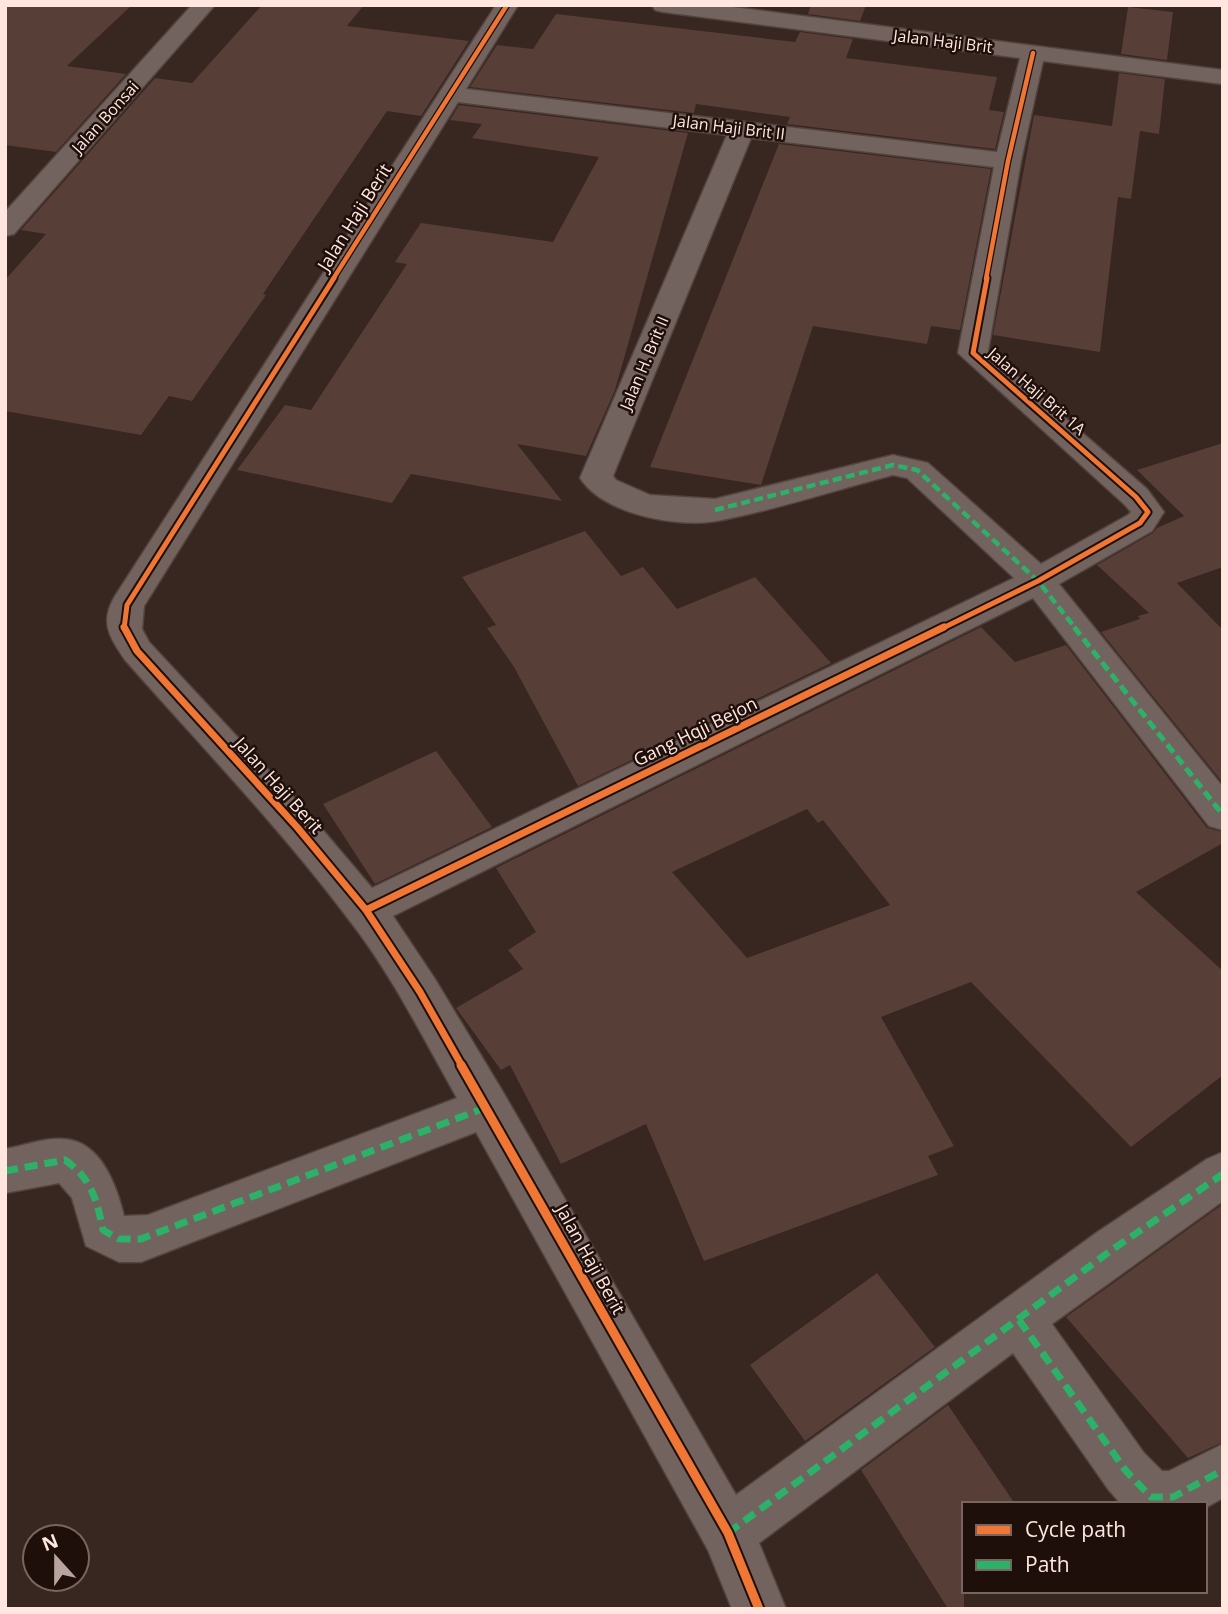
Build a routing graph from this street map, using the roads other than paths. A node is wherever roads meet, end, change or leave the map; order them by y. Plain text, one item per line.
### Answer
1 (204, 5) edge
2 (507, 5) edge
3 (663, 5) edge
4 (1033, 53) junction
5 (1223, 77) edge
6 (451, 94) junction
7 (742, 129) junction
8 (1008, 161) junction
9 (5, 228) edge
10 (1038, 581) junction
11 (1223, 815) edge
12 (366, 910) junction
13 (487, 1107) junction
14 (5, 1171) edge
15 (1223, 1174) edge
16 (1019, 1320) junction
17 (1223, 1470) edge
18 (728, 1534) junction
19 (759, 1609) edge

1 - 9 street, Jalan Bonsai
2 - 6 street, Jalan Haji Berit
3 - 4 street, Jalan Haji Brit
4 - 5 street, Jalan Haji Brit
4 - 8 street, Jalan Haji Brit 1A
6 - 7 street, Jalan Haji Brit II
6 - 12 street, Jalan Haji Berit
7 - 8 street, Jalan Haji Brit II
7 - 10 street, Jalan H. Brit II
8 - 10 street, Jalan Haji Brit 1A
10 - 11 street
10 - 12 street, Gang Hqji Bejon
12 - 13 street, Jalan Haji Berit
13 - 14 street
13 - 18 street, Jalan Haji Berit
15 - 16 street
16 - 17 street
16 - 18 street
18 - 19 street, Jalan Haji Berit

